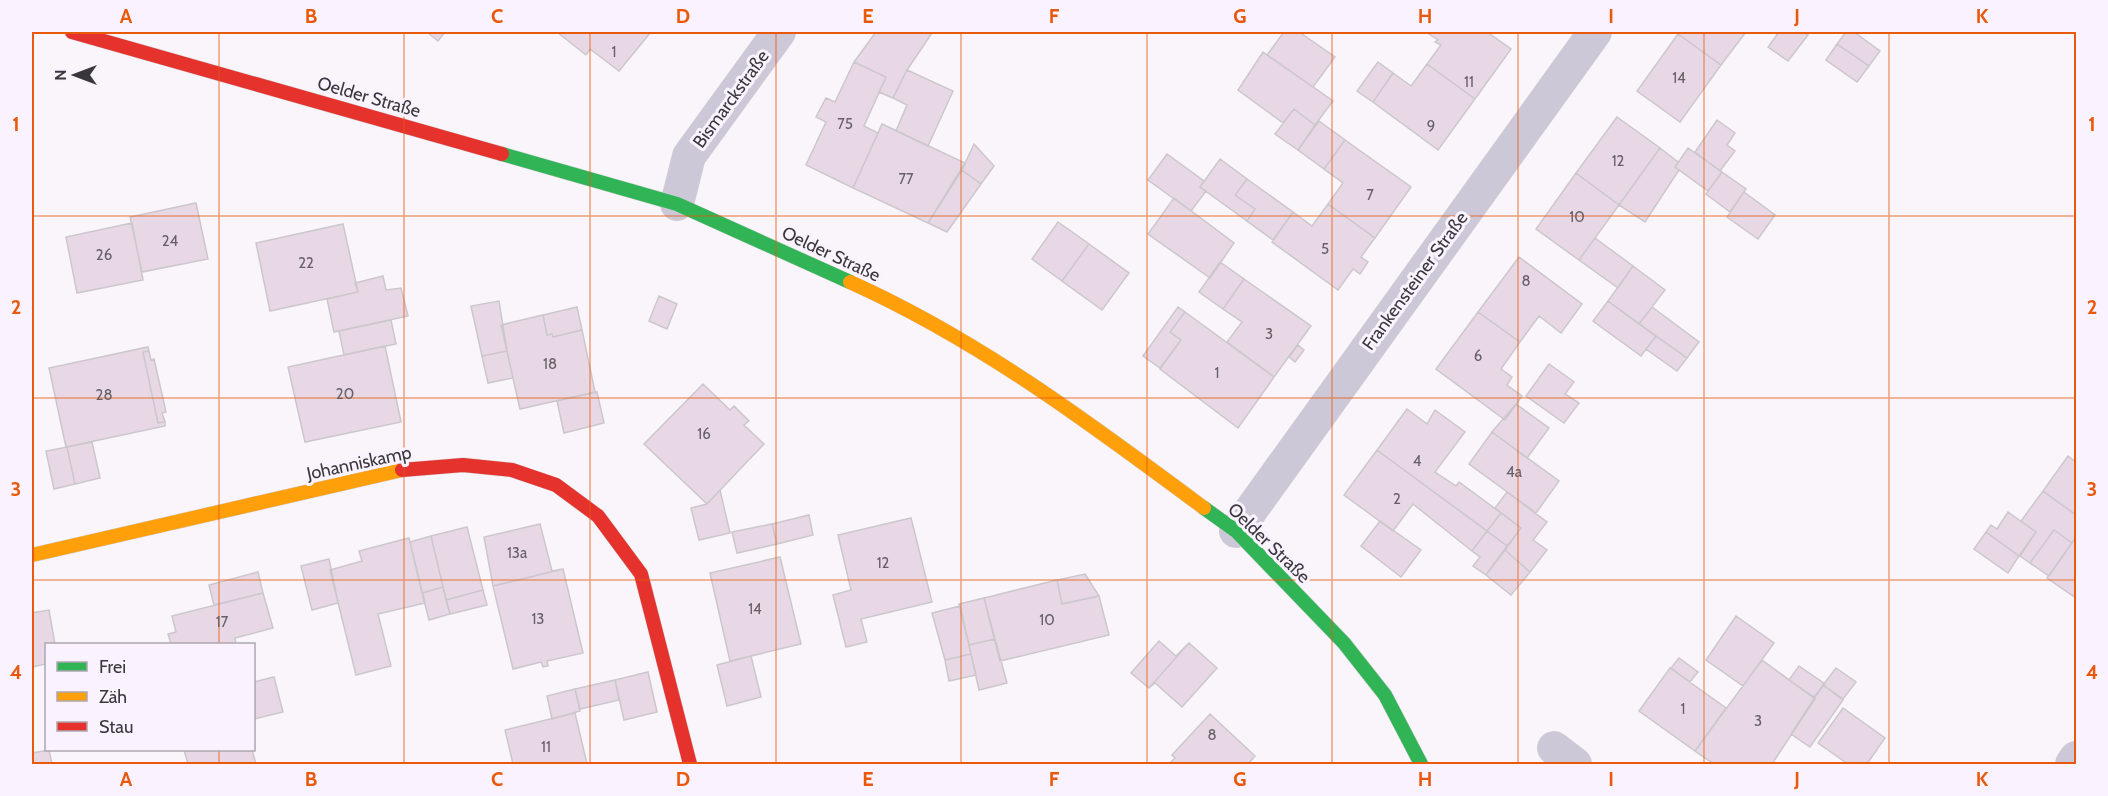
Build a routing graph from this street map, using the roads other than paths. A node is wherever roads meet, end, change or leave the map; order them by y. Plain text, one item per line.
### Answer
1 (72, 32) edge
2 (779, 32) edge
3 (1595, 32) edge
4 (677, 204) junction
5 (1236, 531) junction
6 (32, 555) edge
7 (2076, 758) edge
8 (690, 765) edge
9 (1421, 765) edge
10 (2072, 765) edge

1 - 4 street, Oelder Straße
2 - 4 street, Bismarckstraße
3 - 5 street, Frankensteiner Straße
4 - 5 street, Oelder Straße
5 - 9 street, Oelder Straße
6 - 8 street, Johanniskamp
7 - 10 street

